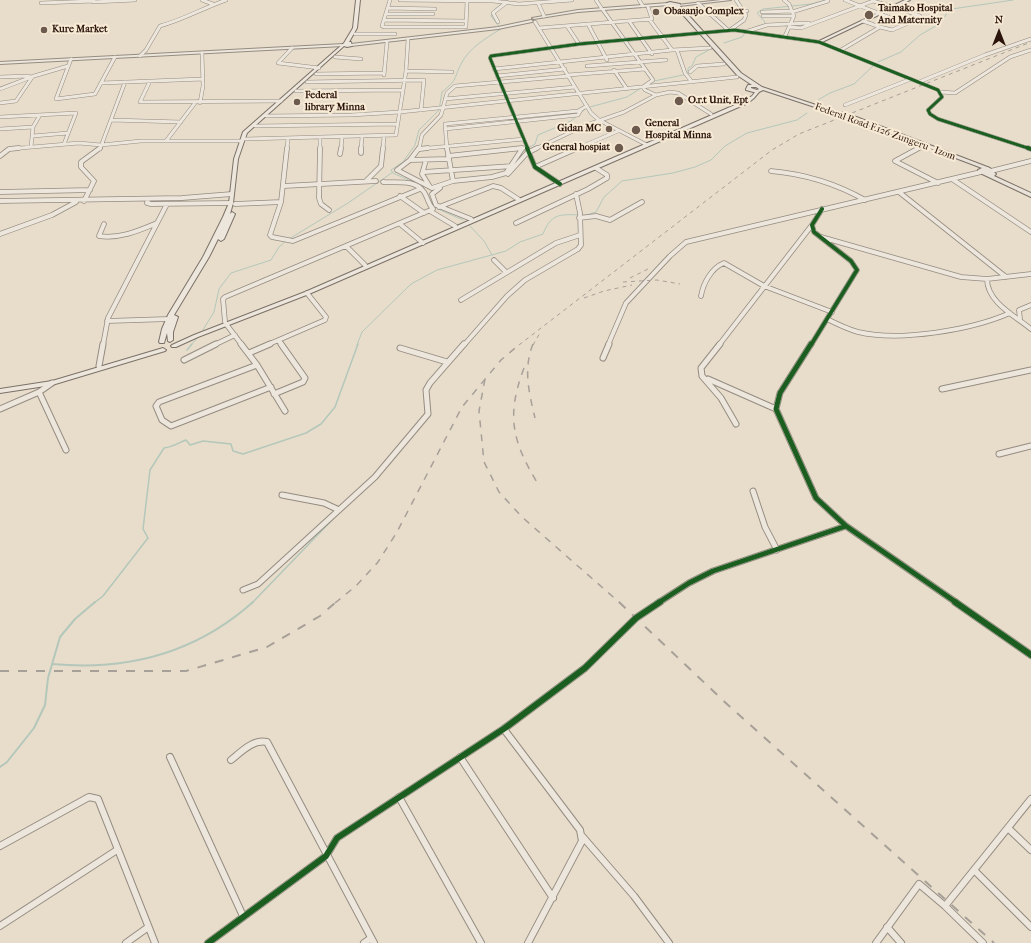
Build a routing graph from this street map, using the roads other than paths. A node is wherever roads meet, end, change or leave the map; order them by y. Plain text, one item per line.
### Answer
1 (136, 0) edge
2 (202, 0) edge
3 (226, 0) edge
4 (360, 0) edge
5 (390, 0) edge
6 (400, 0) edge
7 (438, 0) edge
8 (462, 0) edge
9 (572, 0) edge
10 (596, 0) edge
11 (639, 0) edge
12 (714, 0) edge
13 (730, 0) edge
14 (736, 0) edge
15 (784, 0) edge
16 (845, 0) edge
17 (908, 0) edge
18 (467, 1) edge
19 (828, 1) dead end
20 (506, 2) junction
21 (41, 3) dead end
22 (538, 3) junction
23 (698, 3) junction
24 (213, 4) junction
25 (673, 4) edge
26 (643, 6) junction
27 (857, 6) junction
28 (648, 7) junction
29 (894, 7) junction
30 (388, 8) junction
31 (434, 9) junction
32 (603, 10) junction
33 (747, 11) junction
34 (792, 12) junction
35 (386, 14) junction
36 (433, 14) junction
37 (879, 14) junction
38 (710, 15) junction
39 (544, 16) junction
40 (794, 16) junction
41 (649, 19) junction
42 (384, 20) junction
43 (534, 20) junction
44 (433, 21) junction
45 (465, 21) junction
46 (629, 21) junction
47 (864, 21) junction
48 (498, 22) dead end
49 (612, 22) junction
50 (772, 23) dead end
51 (588, 24) junction
52 (791, 24) junction
53 (906, 24) junction
54 (567, 26) junction
55 (498, 27) junction
56 (880, 27) junction
57 (399, 28) junction
58 (430, 28) junction
59 (539, 28) junction
60 (729, 30) junction
61 (747, 31) junction
62 (698, 33) junction
63 (355, 34) junction
64 (395, 34) junction
65 (424, 36) junction
66 (662, 36) junction
67 (785, 36) junction
68 (642, 38) junction
69 (408, 40) junction
70 (624, 40) junction
71 (1031, 40) edge
72 (389, 41) junction
73 (596, 42) junction
74 (819, 42) junction
75 (347, 44) junction
76 (579, 44) junction
77 (552, 47) junction
78 (292, 48) junction
79 (710, 48) junction
80 (672, 50) junction
81 (677, 50) junction
82 (841, 50) junction
83 (1031, 50) edge
84 (202, 52) junction
85 (652, 54) junction
86 (634, 55) junction
87 (140, 56) junction
88 (115, 57) junction
89 (335, 57) junction
90 (606, 58) junction
91 (70, 59) junction
92 (361, 59) dead end
93 (666, 60) dead end
94 (561, 62) junction
95 (640, 62) junction
96 (0, 63) edge
97 (611, 64) junction
98 (724, 64) junction
99 (68, 66) junction
100 (587, 66) dead end
101 (319, 68) junction
102 (494, 69) junction
103 (565, 69) junction
104 (645, 69) junction
105 (406, 71) junction
106 (452, 72) dead end
107 (615, 72) junction
108 (690, 72) dead end
109 (384, 73) junction
110 (316, 74) junction
111 (568, 75) junction
112 (34, 76) junction
113 (497, 76) junction
114 (0, 77) edge
115 (737, 77) junction
116 (203, 79) junction
117 (911, 79) junction
118 (405, 80) junction
119 (150, 81) junction
120 (382, 81) junction
121 (125, 82) junction
122 (306, 82) junction
123 (499, 82) junction
124 (692, 82) junction
125 (919, 82) junction
126 (102, 83) junction
127 (575, 87) junction
128 (643, 87) junction
129 (0, 89) edge
130 (627, 89) junction
131 (749, 89) junction
132 (758, 89) junction
133 (403, 90) junction
134 (296, 91) junction
135 (940, 92) junction
136 (504, 94) junction
137 (578, 94) junction
138 (656, 95) junction
139 (445, 100) junction
140 (281, 101) junction
141 (508, 101) junction
142 (0, 103) edge
143 (198, 103) junction
144 (844, 105) dead end
145 (587, 106) junction
146 (444, 108) junction
147 (421, 110) junction
148 (581, 110) junction
149 (400, 112) junction
150 (711, 114) junction
151 (29, 115) junction
152 (40, 115) junction
153 (266, 116) junction
154 (843, 116) junction
155 (0, 117) edge
156 (514, 117) junction
157 (112, 120) junction
158 (599, 120) junction
159 (181, 122) junction
160 (516, 122) junction
161 (398, 124) junction
162 (255, 126) junction
163 (33, 127) junction
164 (22, 128) junction
165 (0, 129) edge
166 (445, 129) junction
167 (618, 131) junction
168 (68, 133) junction
169 (33, 136) junction
170 (384, 136) junction
171 (342, 137) junction
172 (362, 137) junction
173 (288, 138) junction
174 (320, 138) junction
175 (524, 139) junction
176 (243, 140) junction
177 (166, 142) junction
178 (64, 144) junction
179 (101, 145) junction
180 (645, 145) junction
181 (31, 147) junction
182 (447, 147) junction
183 (921, 147) junction
184 (419, 149) junction
185 (522, 149) junction
186 (528, 149) junction
187 (1031, 149) edge
188 (340, 154) dead end
189 (361, 154) dead end
190 (0, 156) edge
191 (448, 158) junction
192 (410, 160) junction
193 (426, 160) junction
194 (1031, 161) edge
195 (513, 166) junction
196 (535, 167) junction
197 (596, 168) junction
198 (972, 168) junction
199 (451, 171) junction
200 (771, 171) dead end
201 (424, 172) junction
202 (986, 172) junction
203 (973, 174) junction
204 (952, 179) junction
205 (366, 181) junction
206 (376, 181) dead end
207 (453, 181) junction
208 (383, 182) dead end
209 (558, 183) junction
210 (938, 183) junction
211 (318, 184) junction
212 (284, 186) junction
213 (431, 188) junction
214 (420, 189) junction
215 (90, 190) junction
216 (1031, 191) edge
217 (0, 192) edge
218 (899, 192) junction
219 (232, 194) junction
220 (576, 194) junction
221 (1031, 195) edge
222 (400, 196) junction
223 (148, 199) junction
224 (518, 199) junction
225 (865, 200) junction
226 (0, 201) edge
227 (77, 201) junction
228 (84, 201) junction
229 (281, 202) junction
230 (642, 202) dead end
231 (167, 204) junction
232 (233, 204) junction
233 (439, 207) junction
234 (822, 209) junction
235 (329, 210) dead end
236 (430, 211) junction
237 (424, 213) junction
238 (580, 216) junction
239 (471, 219) junction
240 (157, 223) junction
241 (516, 223) dead end
242 (104, 224) dead end
243 (400, 224) junction
244 (812, 225) junction
245 (455, 226) junction
246 (1031, 232) edge
247 (0, 234) edge
248 (580, 235) junction
249 (820, 237) junction
250 (422, 242) junction
251 (346, 246) junction
252 (494, 260) dead end
253 (365, 265) junction
254 (506, 272) junction
255 (1031, 274) edge
256 (1006, 277) junction
257 (987, 279) junction
258 (764, 286) junction
259 (307, 293) junction
260 (701, 296) dead end
261 (461, 300) dead end
262 (1031, 305) edge
263 (832, 312) junction
264 (1010, 313) junction
265 (169, 319) junction
266 (1020, 319) junction
267 (827, 320) junction
268 (107, 321) junction
269 (226, 323) junction
270 (1031, 329) edge
271 (235, 335) junction
272 (279, 341) junction
273 (172, 342) junction
274 (161, 346) junction
275 (400, 348) dead end
276 (249, 353) junction
277 (603, 358) dead end
278 (184, 360) dead end
279 (447, 362) junction
280 (257, 365) junction
281 (99, 366) junction
282 (1031, 370) edge
283 (702, 376) junction
284 (52, 383) junction
285 (0, 387) edge
286 (271, 387) junction
287 (942, 389) dead end
288 (0, 391) edge
289 (39, 392) junction
290 (274, 394) junction
291 (0, 409) edge
292 (776, 409) junction
293 (285, 411) dead end
294 (736, 424) dead end
295 (1031, 446) edge
296 (66, 450) dead end
297 (999, 454) dead end
298 (753, 491) dead end
299 (282, 495) dead end
300 (339, 510) junction
301 (846, 526) junction
302 (777, 550) junction
303 (243, 590) dead end
304 (1031, 655) edge
305 (505, 728) junction
306 (460, 756) junction
307 (170, 757) dead end
308 (231, 760) dead end
309 (399, 797) junction
310 (1031, 799) edge
311 (1008, 828) junction
312 (582, 836) junction
313 (0, 846) edge
314 (117, 850) junction
315 (1031, 850) edge
316 (326, 856) junction
317 (974, 870) junction
318 (553, 898) junction
319 (945, 906) junction
320 (243, 916) junction
321 (0, 926) edge
322 (1031, 926) edge
323 (887, 927) junction
324 (147, 928) junction
325 (372, 940) edge
326 (126, 943) edge
327 (155, 943) edge
328 (208, 943) edge
329 (364, 943) edge
330 (481, 943) edge
331 (528, 943) edge
332 (669, 943) edge
333 (876, 943) edge
334 (900, 943) edge
335 (983, 943) edge

1 - 21 street
2 - 24 street
3 - 24 street
4 - 63 main road
4 - 75 main road
5 - 30 street
6 - 7 street
7 - 8 street
7 - 31 street
8 - 18 street
9 - 22 street
10 - 32 street
11 - 26 street
12 - 25 street
13 - 23 street
14 - 33 street
15 - 34 street
16 - 27 street
17 - 29 main road
18 - 20 street
18 - 45 street
19 - 34 street
20 - 22 street
20 - 48 street
22 - 39 street
23 - 25 street
23 - 38 street
24 - 87 street
25 - 26 street
25 - 28 street
25 - 62 main road, Federal Road F.126 Zungeru - Izom
26 - 32 street
27 - 29 street
27 - 37 street
27 - 52 street
28 - 32 street
28 - 41 street
29 - 37 main road
29 - 53 street
30 - 31 street
30 - 35 street
31 - 36 street
32 - 39 street
32 - 43 street
32 - 49 street
33 - 38 street
33 - 60 street
34 - 40 street
34 - 40 street
35 - 36 street
35 - 42 street
36 - 44 street
37 - 47 main road
37 - 53 street
38 - 60 street
39 - 43 street
40 - 52 street
41 - 46 street
41 - 66 street
42 - 44 street
42 - 57 street
43 - 55 street
43 - 59 street
44 - 45 street
44 - 58 street
45 - 58 street
46 - 49 street
46 - 68 street
47 - 56 street
47 - 74 main road
49 - 51 street
49 - 70 street
50 - 52 street
51 - 54 street
51 - 73 street
52 - 61 street
52 - 67 street
53 - 56 street
54 - 59 street
54 - 76 street
55 - 65 street
55 - 69 street
56 - 82 street
57 - 58 street
57 - 64 street
58 - 65 street
59 - 77 street
60 - 61 street
60 - 62 street
61 - 67 street
62 - 66 street
62 - 79 main road, Federal Road F.126 Zungeru - Izom
62 - 132 main road, Federal Road F.126 Zungeru - Izom
63 - 64 street
63 - 75 main road
64 - 72 street
65 - 72 street
66 - 68 street
66 - 80 street
67 - 74 street
68 - 70 street
68 - 85 street
69 - 72 street
69 - 105 street
70 - 73 street
70 - 86 street
71 - 125 street
72 - 75 street
72 - 109 street
73 - 76 street
73 - 90 street
74 - 82 street
75 - 78 street
75 - 89 main road
75 - 101 main road
76 - 77 street
77 - 94 street
77 - 102 street
78 - 84 street
78 - 101 street
79 - 81 street
79 - 98 main road, Federal Road F.126 Zungeru - Izom
80 - 81 street
80 - 85 street
81 - 124 street
82 - 117 street
83 - 135 street
84 - 87 street
84 - 116 street
85 - 86 street
86 - 90 street
86 - 95 street
87 - 88 street
88 - 91 street
88 - 126 street
89 - 92 street
89 - 110 main road
90 - 94 street
90 - 97 street
91 - 96 street
91 - 99 street
93 - 95 street
94 - 102 street
94 - 103 street
95 - 97 street
95 - 104 street
97 - 100 street
97 - 107 street
98 - 108 street
98 - 115 main road, Federal Road F.126 Zungeru - Izom
99 - 112 street
99 - 126 street
101 - 140 main road
102 - 113 street
103 - 111 street
103 - 113 street
104 - 107 street
104 - 128 street
105 - 106 street
105 - 118 street
107 - 111 street
107 - 130 street
109 - 110 street
109 - 120 street
110 - 122 main road
111 - 123 street
111 - 127 street
112 - 114 street
112 - 129 street
112 - 142 street
113 - 123 street
115 - 124 street
115 - 131 main road, Federal Road F.126 Zungeru - Izom
116 - 119 street
116 - 143 street
117 - 125 street
117 - 144 street
118 - 120 street
118 - 133 street
118 - 147 street
119 - 121 street
119 - 143 street
120 - 122 street
121 - 126 street
121 - 157 street
122 - 134 main road
123 - 136 street
123 - 139 street
124 - 128 street
125 - 135 street
127 - 136 street
127 - 137 street
128 - 130 street
128 - 138 street
130 - 137 street
131 - 132 main road
131 - 150 main road
132 - 154 main road, Federal Road F.126 Zungeru - Izom
132 - 180 main road
133 - 134 street
133 - 149 street
134 - 153 main road
135 - 187 street
136 - 139 street
136 - 141 street
137 - 141 street
137 - 145 street
138 - 150 street
138 - 158 street
139 - 146 street
140 - 143 street
140 - 176 main road
141 - 146 street
141 - 156 street
143 - 159 street
145 - 148 street
145 - 158 street
146 - 147 street
146 - 184 street
147 - 149 street
148 - 156 street
148 - 160 street
149 - 153 street
149 - 161 street
150 - 180 main road
151 - 152 street
151 - 155 street
151 - 164 street
152 - 163 street
152 - 168 street
153 - 162 main road
154 - 183 main road, Federal Road F.126 Zungeru - Izom
154 - 202 main road, Federal Road F.126 Zungeru - Izom
156 - 160 street
156 - 166 street
157 - 159 street
157 - 179 street
158 - 167 street
158 - 186 street
159 - 177 street
160 - 166 street
160 - 175 street
161 - 162 street
161 - 170 street
162 - 176 main road
163 - 164 street
163 - 169 street
164 - 165 street
166 - 182 street
167 - 180 street
167 - 196 street
168 - 169 street
168 - 178 street
169 - 181 street
170 - 172 street
170 - 205 street
171 - 172 street
171 - 174 street
171 - 188 street
172 - 189 street
173 - 174 street
173 - 176 street
173 - 212 street
174 - 211 street
175 - 182 street
175 - 186 street
176 - 177 street
176 - 219 main road
176 - 232 main road
177 - 179 street
178 - 179 street
178 - 181 street
179 - 215 street
180 - 197 main road
180 - 209 main road
181 - 190 street
182 - 184 street
182 - 191 street
183 - 198 main road, Federal Road F.126 Zungeru - Izom
183 - 210 street
184 - 192 street
185 - 186 street
185 - 191 street
185 - 195 street
186 - 196 street
186 - 233 street
191 - 193 street
191 - 199 street
192 - 193 street
192 - 213 street
193 - 201 street
194 - 202 street
195 - 199 street
195 - 207 street
196 - 209 street
197 - 209 main road
197 - 220 street
198 - 202 main road, Federal Road F.126 Zungeru - Izom
198 - 203 main road
199 - 201 street
199 - 207 street
200 - 225 street
201 - 213 street
202 - 203 street
202 - 216 main road, Federal Road F.126 Zungeru - Izom
202 - 221 main road, Federal Road F.126 Zungeru - Izom
203 - 204 street
204 - 210 street
204 - 246 street
205 - 206 street
205 - 211 street
207 - 213 street
208 - 214 street
209 - 224 main road
209 - 250 main road
210 - 218 street
211 - 212 street
211 - 235 street
212 - 229 street
214 - 222 street
214 - 236 street
215 - 217 street
215 - 228 street
218 - 225 street
218 - 256 street
219 - 223 street
219 - 232 main road
220 - 238 street
220 - 241 street
222 - 229 street
222 - 237 street
223 - 228 street
223 - 231 street
224 - 233 street
224 - 239 main road
225 - 234 street
226 - 227 street
227 - 228 street
227 - 247 street
229 - 232 street
230 - 238 street
231 - 232 street
231 - 240 street
232 - 265 main road
232 - 273 main road
233 - 239 street
234 - 244 street
234 - 277 street
236 - 237 street
236 - 245 street
237 - 243 street
238 - 248 street
239 - 245 main road
240 - 242 street
240 - 268 street
243 - 250 street
243 - 251 street
244 - 249 street
244 - 258 street
245 - 250 main road
248 - 254 street
248 - 279 street
249 - 257 street
249 - 263 street
250 - 253 main road
250 - 259 main road
251 - 253 street
251 - 269 street
252 - 254 street
253 - 269 main road
254 - 261 street
255 - 256 street
256 - 257 street
257 - 264 street
258 - 260 street
258 - 263 street
258 - 283 street
259 - 269 main road
259 - 272 street
262 - 266 street
263 - 267 street
264 - 266 street
264 - 267 street
265 - 268 street
265 - 274 main road
266 - 270 street
267 - 292 street
268 - 281 street
269 - 271 street
269 - 273 main road
271 - 276 street
271 - 278 street
272 - 276 street
272 - 290 street
273 - 274 main road
273 - 274 main road
274 - 281 main road
274 - 284 main road
275 - 279 street
276 - 280 street
279 - 300 street
280 - 286 street
280 - 286 street
281 - 285 main road
282 - 287 street
283 - 292 street
283 - 294 street
284 - 288 main road
284 - 289 street
286 - 290 street
289 - 291 street
289 - 296 street
290 - 293 street
292 - 301 street
295 - 297 street
298 - 302 street
299 - 300 street
300 - 303 street
301 - 302 street
301 - 304 street
302 - 305 street
305 - 306 street
305 - 312 street
306 - 309 street
306 - 318 street
307 - 320 street
308 - 316 street
309 - 316 street
309 - 330 street
310 - 311 street
311 - 315 street
311 - 317 street
312 - 318 street
312 - 332 street
313 - 314 street
314 - 321 street
314 - 324 street
316 - 320 street
316 - 325 street
317 - 319 street
317 - 322 street
318 - 331 street
319 - 323 street
319 - 335 street
320 - 328 street
323 - 333 street
323 - 334 street
324 - 326 street
324 - 327 street
325 - 329 street

